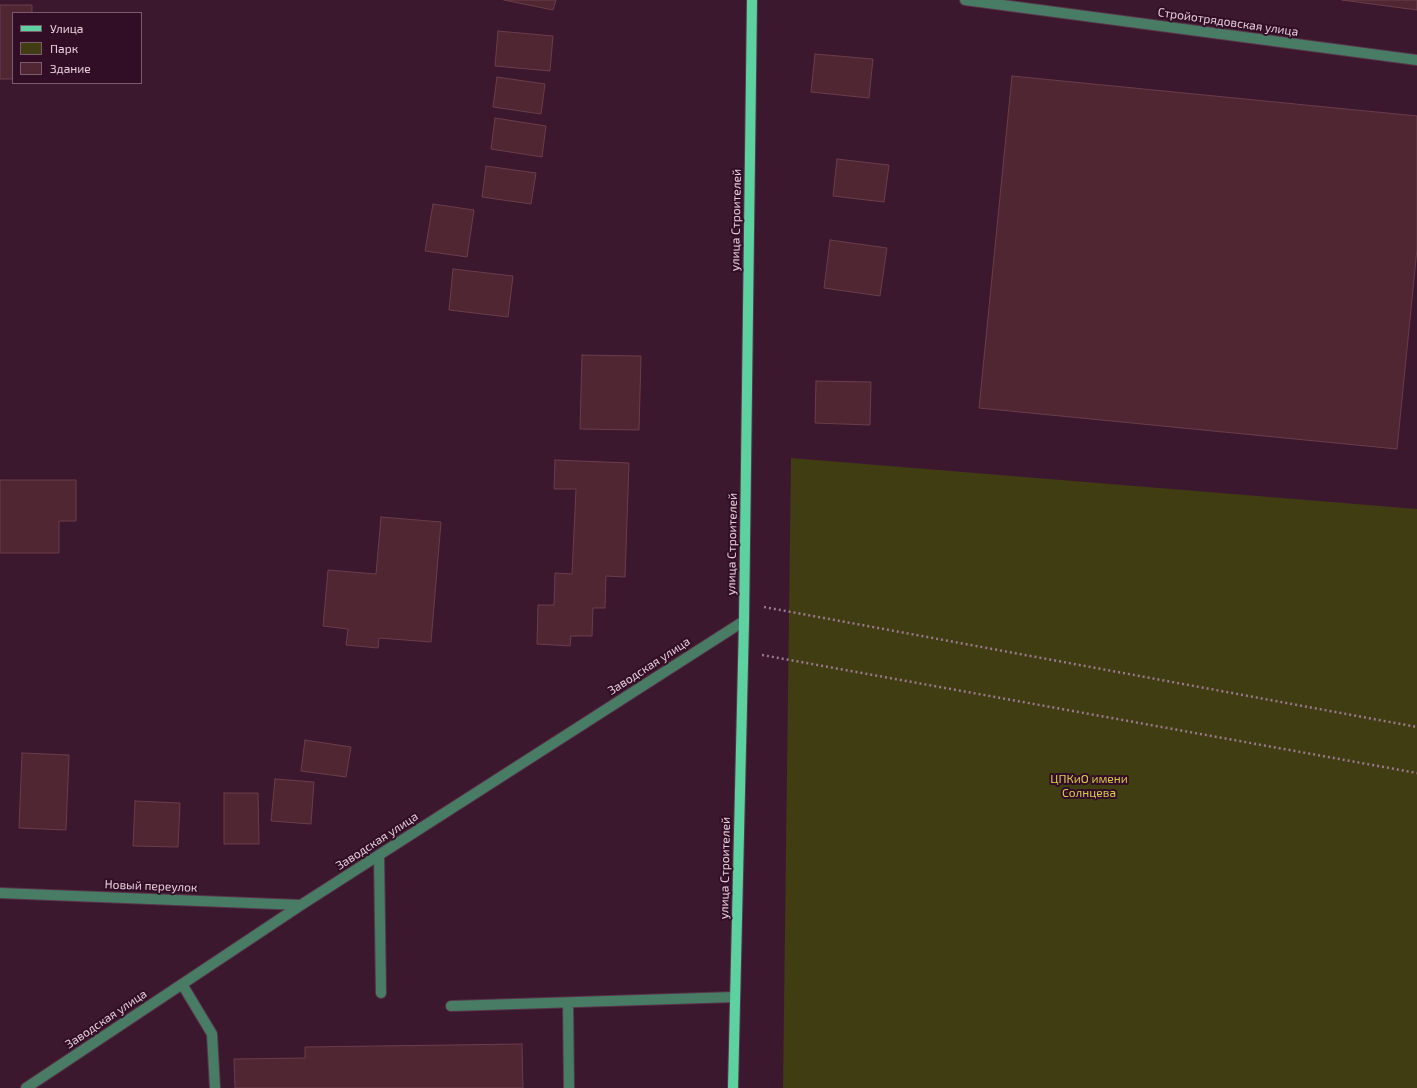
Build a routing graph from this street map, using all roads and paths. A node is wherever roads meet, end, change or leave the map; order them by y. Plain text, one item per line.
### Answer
1 (752, 0) edge
2 (965, 0) edge
3 (1014, 3) edge
4 (1417, 60) edge
5 (764, 607) dead end
6 (744, 621) junction
7 (762, 655) dead end
8 (1417, 728) edge
9 (1417, 773) edge
10 (379, 856) junction
11 (0, 893) edge
12 (301, 905) junction
13 (182, 984) junction
14 (381, 993) dead end
15 (735, 997) junction
16 (568, 1003) junction
17 (451, 1006) dead end
18 (26, 1088) edge
19 (215, 1088) edge
20 (568, 1088) edge
21 (733, 1088) edge

1 - 6 main road, улица Строителей
2 - 3 street, Стройотрядовская улица
3 - 4 street, Стройотрядовская улица
5 - 8 path
6 - 10 street, Заводская улица
6 - 15 main road, улица Строителей
7 - 9 path
10 - 12 street, Заводская улица
10 - 14 street
11 - 12 street, Новый переулок
12 - 13 street, Заводская улица
13 - 18 street, Заводская улица
13 - 19 street
15 - 16 street
15 - 21 main road, улица Строителей
16 - 17 street
16 - 20 street

